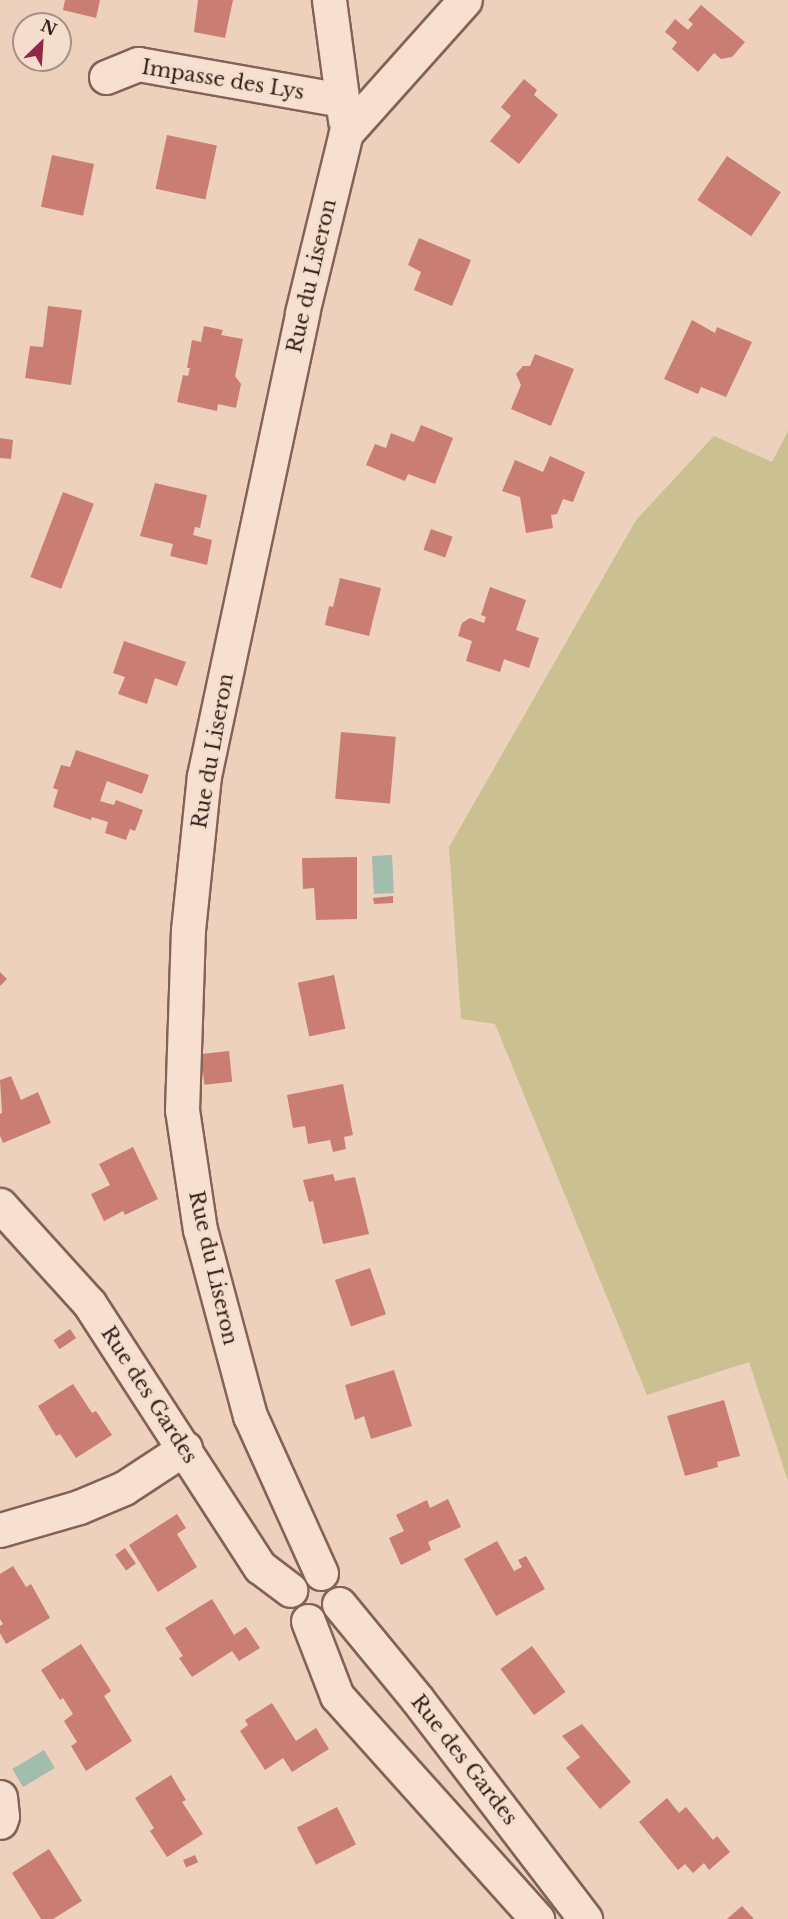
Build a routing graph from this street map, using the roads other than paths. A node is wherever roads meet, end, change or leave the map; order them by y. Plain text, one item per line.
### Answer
1 (329, 0) edge
2 (465, 0) edge
3 (106, 77) dead end
4 (342, 100) junction
5 (346, 134) junction
6 (0, 1205) edge
7 (185, 1448) junction
8 (0, 1530) edge
9 (321, 1573) junction
10 (290, 1590) junction
11 (339, 1604) junction
12 (308, 1621) junction
13 (0, 1797) edge
14 (0, 1822) edge
15 (537, 1919) edge
16 (585, 1919) edge

1 - 4 street
2 - 5 street, Rue du Liseron
3 - 4 street, Impasse des Lys
4 - 5 street
5 - 9 street, Rue du Liseron
6 - 7 street, Rue des Gardes
7 - 8 street
7 - 10 street, Rue des Gardes
9 - 10 street
9 - 11 street
10 - 12 street
11 - 12 street
11 - 16 street, Rue des Gardes
12 - 15 street
13 - 14 street

